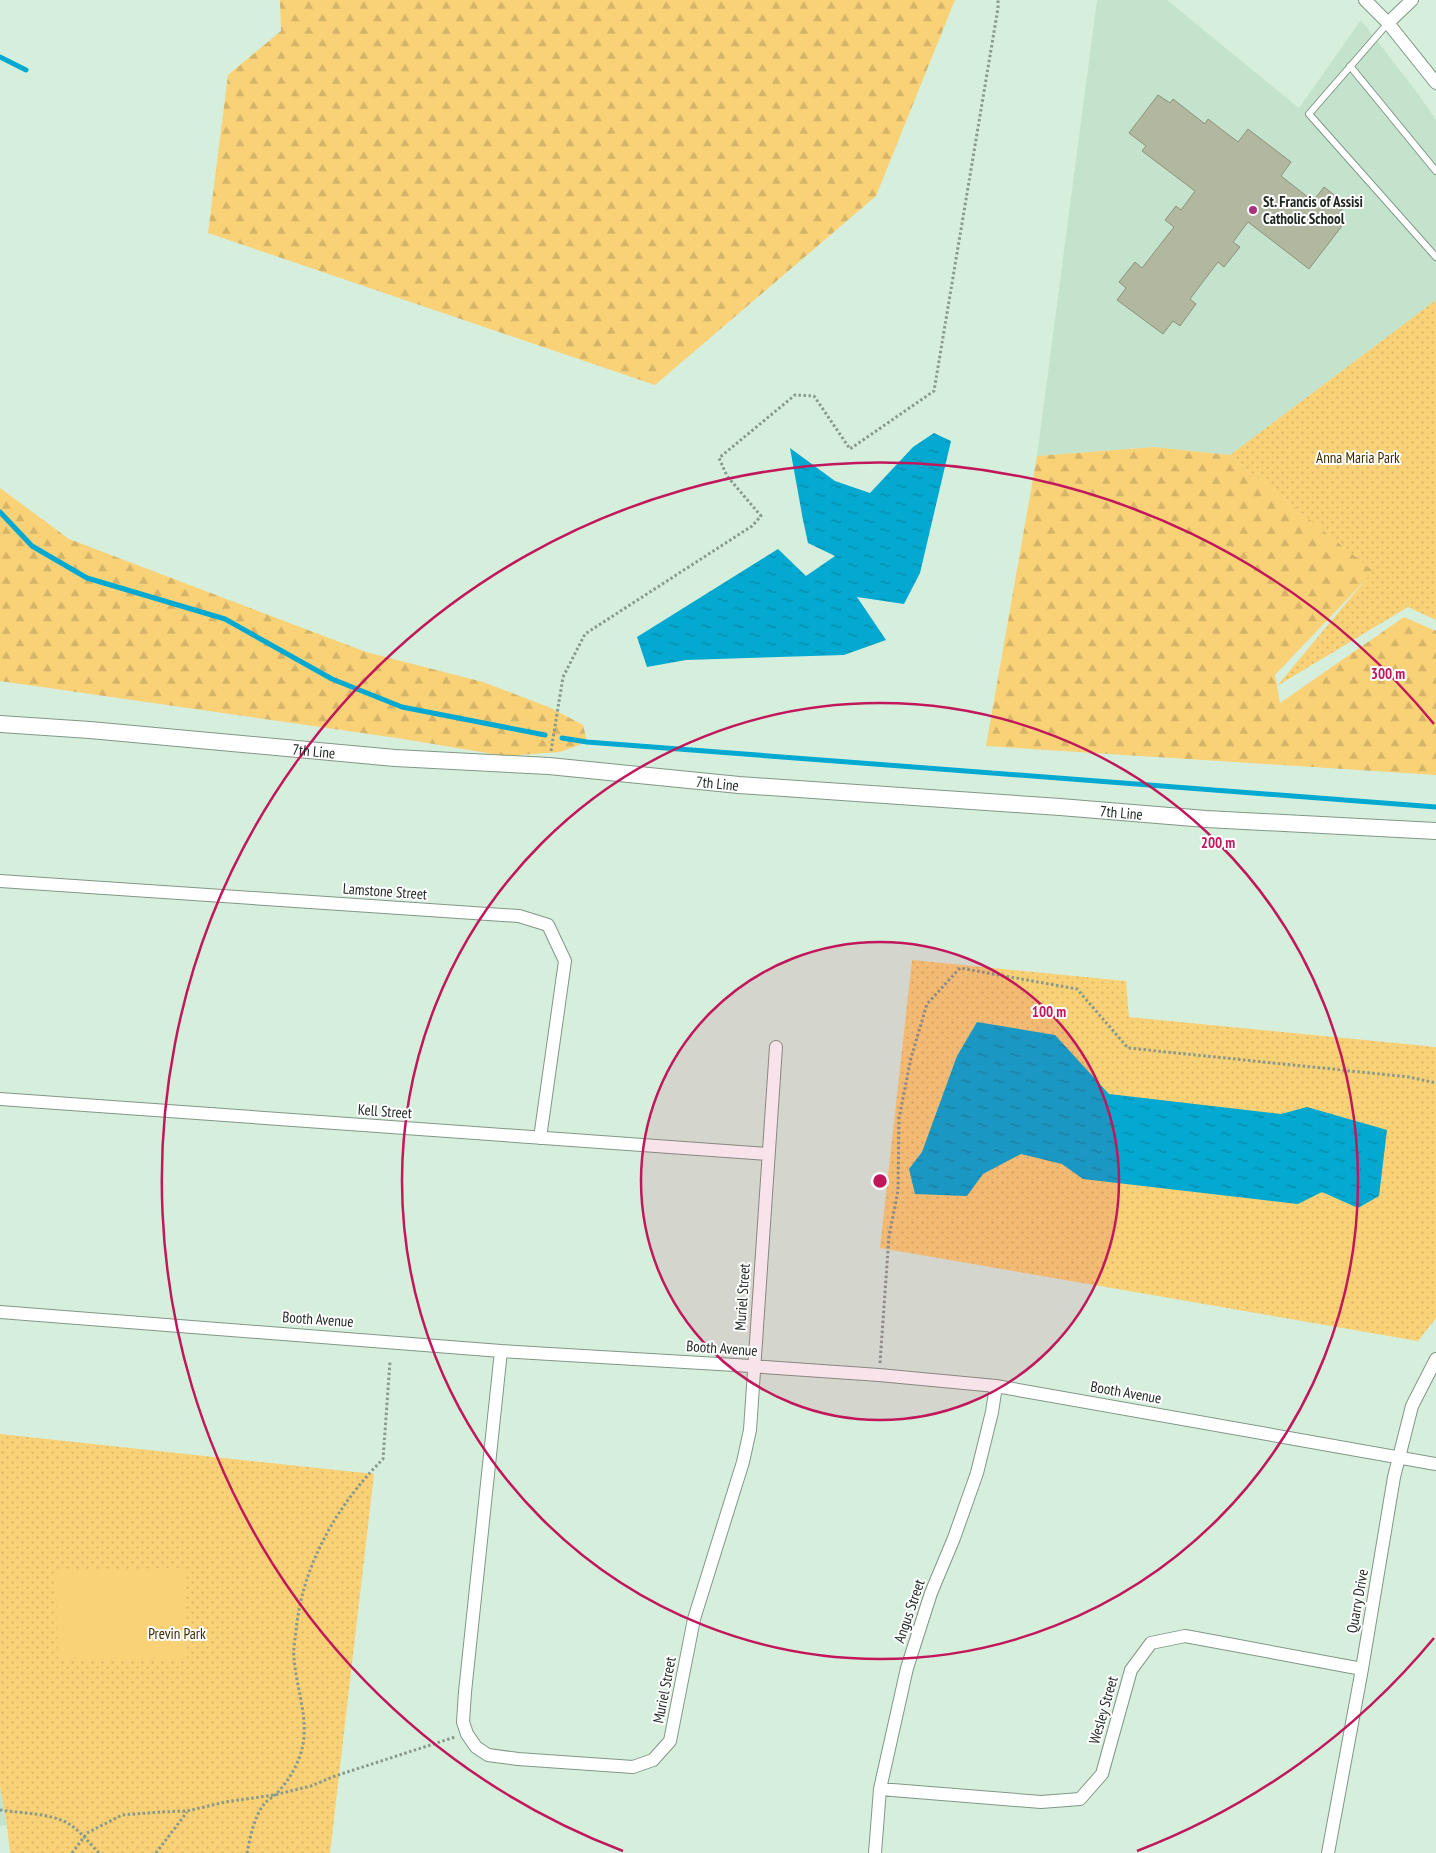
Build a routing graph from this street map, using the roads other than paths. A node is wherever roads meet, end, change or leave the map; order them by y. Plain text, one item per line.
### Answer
1 (1365, 0) edge
2 (1412, 0) edge
3 (1388, 23) junction
4 (1350, 66) junction
5 (1436, 83) edge
6 (1436, 171) edge
7 (1436, 257) edge
8 (0, 724) edge
9 (1436, 831) edge
10 (0, 881) edge
11 (776, 1047) dead end
12 (0, 1098) edge
13 (540, 1138) junction
14 (768, 1154) junction
15 (0, 1312) edge
16 (502, 1351) junction
17 (1436, 1359) edge
18 (755, 1366) junction
19 (996, 1386) junction
20 (1399, 1458) junction
21 (1436, 1464) edge
22 (1362, 1669) junction
23 (880, 1789) junction
24 (875, 1853) edge
25 (1328, 1853) edge

1 - 3 street
2 - 3 street
3 - 4 lane
3 - 5 street
4 - 6 lane
4 - 7 lane
8 - 9 street, 7th Line
10 - 13 street, Lamstone Street
11 - 14 street, Muriel Street
12 - 13 street, Kell Street
13 - 14 street, Kell Street
14 - 18 street, Muriel Street
15 - 16 street, Booth Avenue
16 - 18 street, Booth Avenue
16 - 18 street, Muriel Street
17 - 20 street, Quarry Drive
18 - 19 street, Booth Avenue
19 - 20 street, Booth Avenue
19 - 23 street, Angus Street
20 - 21 street, Booth Avenue
20 - 22 street, Quarry Drive
22 - 23 street, Wesley Street
22 - 25 street, Quarry Drive
23 - 24 street, Angus Street

